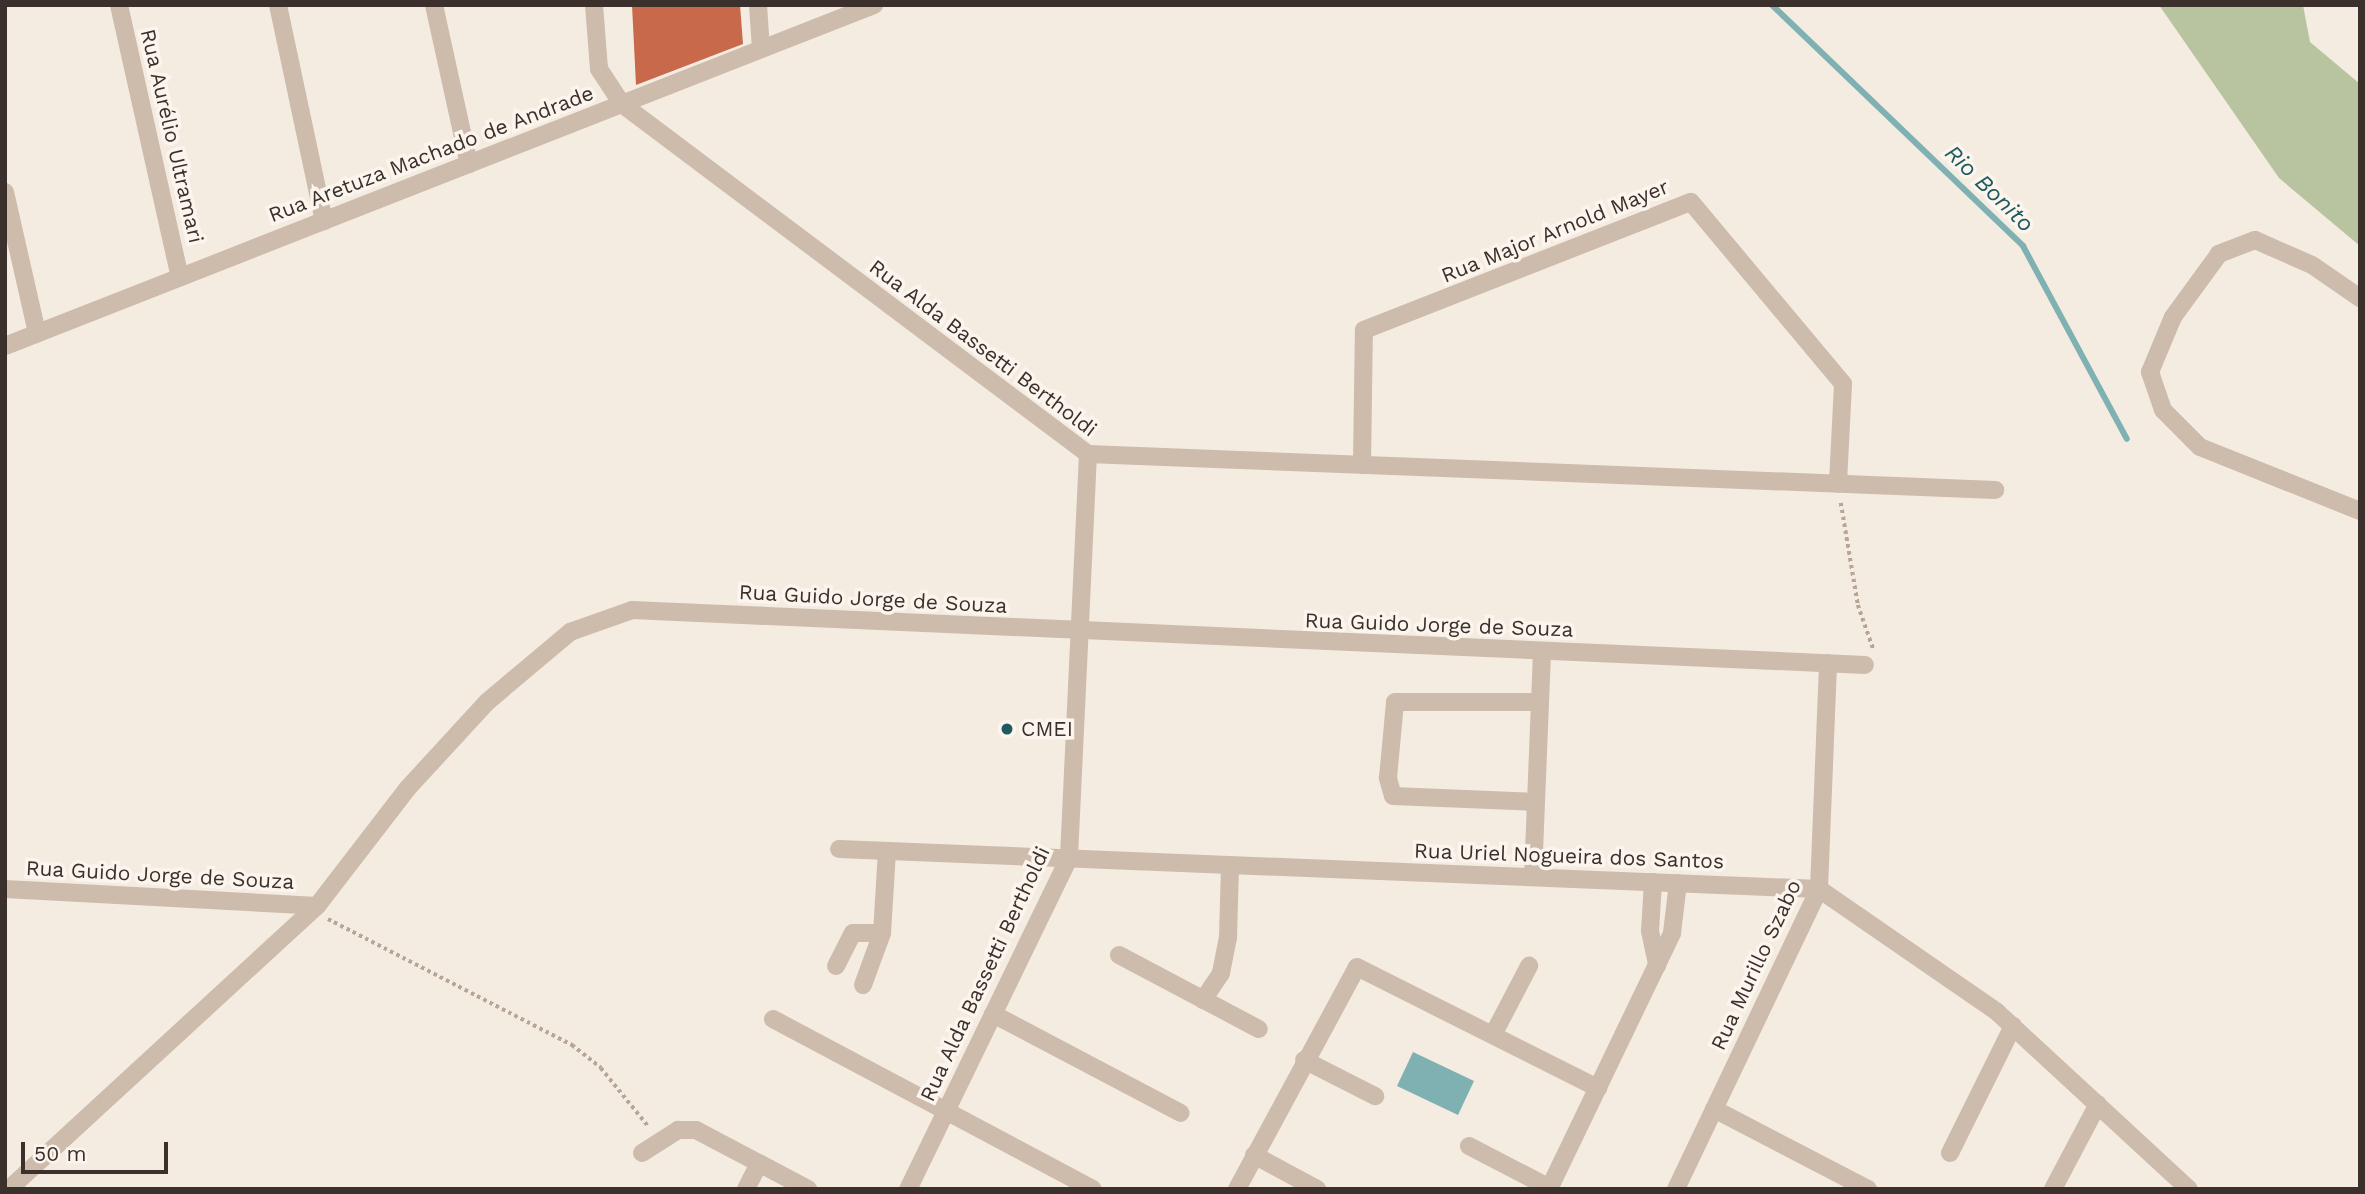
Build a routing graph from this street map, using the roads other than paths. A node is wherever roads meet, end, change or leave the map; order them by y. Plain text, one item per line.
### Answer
1 (119, 5) edge
2 (278, 5) edge
3 (434, 5) edge
4 (594, 5) edge
5 (758, 5) edge
6 (874, 5) edge
7 (761, 49) junction
8 (622, 104) junction
9 (469, 164) junction
10 (5, 192) edge
11 (324, 221) junction
12 (180, 277) junction
13 (2360, 298) edge
14 (37, 333) junction
15 (5, 346) edge
16 (1088, 454) junction
17 (1362, 464) junction
18 (1838, 484) junction
19 (1996, 490) dead end
20 (2360, 511) edge
21 (1080, 634) junction
22 (1542, 652) junction
23 (1828, 663) junction
24 (1865, 665) road end
25 (1540, 702) junction
26 (1536, 803) junction
27 (839, 849) dead end
28 (887, 851) junction
29 (1069, 858) junction
30 (1230, 865) junction
31 (1533, 877) junction
32 (1653, 882) junction
33 (1678, 883) junction
34 (5, 889) edge
35 (1819, 889) junction
36 (317, 906) junction
37 (882, 933) junction
38 (1119, 955) dead end
39 (1657, 965) junction
40 (836, 966) dead end
41 (1529, 966) dead end
42 (863, 985) dead end
43 (1203, 1000) junction
44 (993, 1014) junction
45 (773, 1019) dead end
46 (2013, 1026) junction
47 (1259, 1030) dead end
48 (1493, 1033) junction
49 (1304, 1060) junction
50 (1598, 1088) junction
51 (1375, 1096) dead end
52 (2098, 1104) junction
53 (948, 1107) junction
54 (1714, 1109) junction
55 (1181, 1113) dead end
56 (1469, 1146) dead end
57 (642, 1153) dead end
58 (1950, 1153) dead end
59 (1254, 1155) junction
60 (759, 1163) junction
61 (1549, 1188) edge
62 (9, 1189) edge
63 (746, 1189) edge
64 (808, 1189) edge
65 (908, 1189) edge
66 (1093, 1189) edge
67 (1237, 1189) edge
68 (1317, 1189) edge
69 (1676, 1189) edge
70 (1868, 1189) edge
71 (2053, 1189) edge
72 (2189, 1189) edge

1 - 12 street, Rua Aurélio Ultramari
2 - 11 street
3 - 9 street
4 - 8 street, Rua Alda Bassetti Bertholdi
5 - 7 street
6 - 7 street, Rua Aretuza Machado de Andrade
7 - 8 street, Rua Aretuza Machado de Andrade
8 - 9 street, Rua Aretuza Machado de Andrade
8 - 16 street, Rua Alda Bassetti Bertholdi
9 - 11 street, Rua Aretuza Machado de Andrade
10 - 14 street
11 - 12 street, Rua Aretuza Machado de Andrade
12 - 14 street, Rua Aretuza Machado de Andrade
13 - 20 street
14 - 15 street, Rua Aretuza Machado de Andrade
16 - 17 street
16 - 21 street, Rua Alda Bassetti Bertholdi
17 - 18 street
17 - 18 street, Rua Major Arnold Mayer
18 - 19 street
21 - 22 street, Rua Guido Jorge de Souza
21 - 29 street, Rua Alda Bassetti Bertholdi
21 - 36 street, Rua Guido Jorge de Souza
22 - 23 street, Rua Guido Jorge de Souza
22 - 25 street
23 - 24 street, Rua Guido Jorge de Souza
23 - 35 street, Rua Murillo Szabo
25 - 26 street
25 - 26 street
26 - 31 street
27 - 28 street, Rua Uriel Nogueira dos Santos
28 - 29 street, Rua Uriel Nogueira dos Santos
28 - 37 street
29 - 30 street, Rua Uriel Nogueira dos Santos
29 - 44 street, Rua Alda Bassetti Bertholdi
30 - 31 street, Rua Uriel Nogueira dos Santos
30 - 43 street
31 - 32 street, Rua Uriel Nogueira dos Santos
32 - 33 street, Rua Uriel Nogueira dos Santos
32 - 39 street
33 - 35 street, Rua Uriel Nogueira dos Santos
33 - 39 street
34 - 36 street, Rua Guido Jorge de Souza
35 - 46 street
35 - 54 street, Rua Murillo Szabo
36 - 62 street
37 - 40 street
37 - 42 street
38 - 43 street
39 - 50 street
41 - 48 street
43 - 47 street
44 - 53 street, Rua Alda Bassetti Bertholdi
44 - 55 street
45 - 53 street
46 - 52 street
46 - 58 street
48 - 49 street
48 - 50 street
49 - 51 street
49 - 59 street
50 - 61 street
52 - 71 street
52 - 72 street
53 - 65 street, Rua Alda Bassetti Bertholdi
53 - 66 street
54 - 69 street, Rua Murillo Szabo
54 - 70 street
56 - 61 street
57 - 60 street
59 - 67 street
59 - 68 street
60 - 63 street
60 - 64 street

